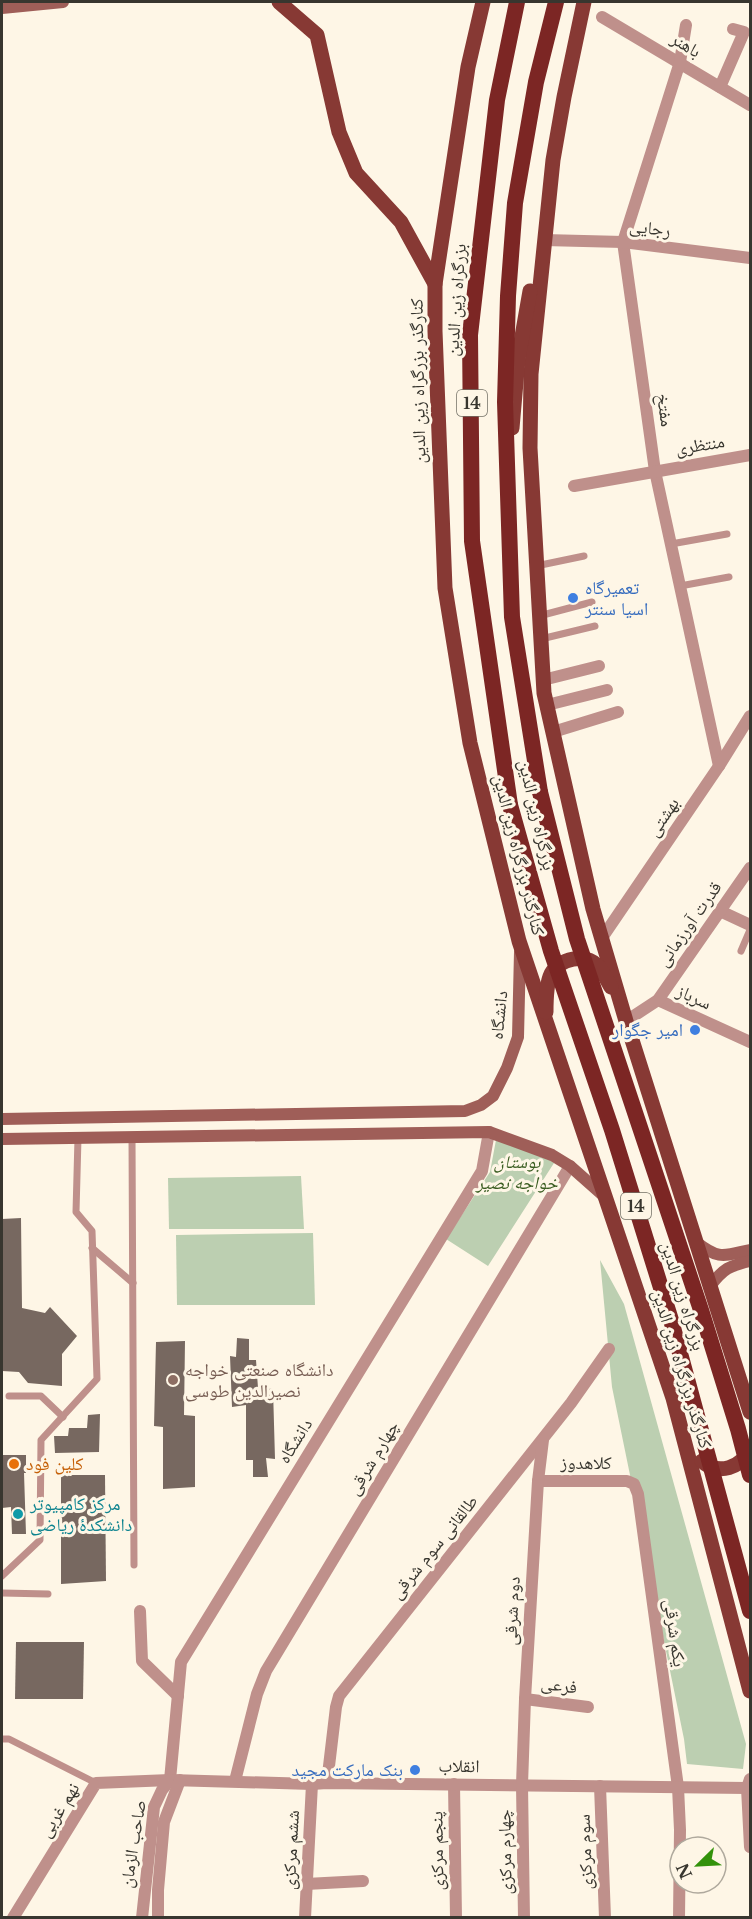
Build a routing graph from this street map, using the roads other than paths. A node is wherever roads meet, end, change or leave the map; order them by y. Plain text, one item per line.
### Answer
1 (63, 2) edge
2 (279, 2) edge
3 (483, 2) edge
4 (517, 2) edge
5 (556, 2) edge
6 (584, 2) edge
7 (2, 8) edge
8 (602, 17) dead end
9 (686, 25) dead end
10 (733, 29) dead end
11 (680, 62) junction
12 (720, 87) junction
13 (750, 105) edge
14 (553, 160) junction
15 (544, 240) junction
16 (623, 242) junction
17 (750, 258) edge
18 (435, 284) junction
19 (750, 455) edge
20 (655, 471) junction
21 (507, 476) junction
22 (574, 486) dead end
23 (727, 534) dead end
24 (671, 544) junction
25 (584, 556) dead end
26 (536, 566) junction
27 (729, 577) dead end
28 (680, 586) junction
29 (592, 602) dead end
30 (539, 616) junction
31 (596, 626) dead end
32 (541, 639) junction
33 (599, 666) dead end
34 (543, 680) junction
35 (607, 690) dead end
36 (547, 705) junction
37 (618, 712) dead end
38 (750, 716) edge
39 (553, 732) junction
40 (719, 766) junction
41 (750, 868) edge
42 (720, 911) junction
43 (750, 925) edge
44 (750, 930) edge
45 (602, 938) junction
46 (519, 941) junction
47 (741, 951) dead end
48 (658, 1000) junction
49 (626, 1021) junction
50 (546, 1024) junction
51 (750, 1042) edge
52 (270, 1115) junction
53 (103, 1118) junction
54 (2, 1119) edge
55 (489, 1132) junction
56 (268, 1135) junction
57 (132, 1137) junction
58 (78, 1138) junction
59 (102, 1138) junction
60 (2, 1139) edge
61 (570, 1166) junction
62 (607, 1198) junction
63 (696, 1242) junction
64 (92, 1248) junction
65 (750, 1250) edge
66 (750, 1261) edge
67 (133, 1283) junction
68 (710, 1286) junction
69 (609, 1349) dead end
70 (9, 1396) dead end
71 (750, 1412) edge
72 (63, 1417) junction
73 (683, 1437) junction
74 (543, 1439) junction
75 (750, 1446) edge
76 (750, 1475) edge
77 (538, 1481) junction
78 (634, 1484) joint
79 (135, 1565) dead end
80 (2, 1576) edge
81 (2, 1593) edge
82 (48, 1593) dead end
83 (140, 1611) dead end
84 (750, 1611) edge
85 (750, 1691) edge
86 (178, 1696) junction
87 (525, 1699) junction
88 (588, 1707) dead end
89 (2, 1739) edge
90 (175, 1780) junction
91 (235, 1781) junction
92 (327, 1782) junction
93 (96, 1783) junction
94 (312, 1784) junction
95 (454, 1784) junction
96 (522, 1785) junction
97 (749, 1785) edge
98 (600, 1786) junction
99 (678, 1787) junction
100 (750, 1847) edge
101 (363, 1881) dead end
102 (306, 1884) junction
103 (140, 1915) edge
104 (13, 1917) edge
105 (158, 1917) edge
106 (305, 1917) edge
107 (456, 1917) edge
108 (524, 1917) edge
109 (606, 1917) edge
110 (679, 1917) edge

1 - 7 main road
2 - 18 main road
3 - 18 main road, کنارگذر بزرگراه زین الدین
4 - 84 highway, بزرگراه زین الدین / 14, bridge
5 - 21 highway, بزرگراه زین الدین / 14
6 - 14 main road
8 - 11 street, باهنر
9 - 11 street, مفتخ
10 - 12 street
11 - 12 street, باهنر
11 - 16 street, مفتخ
12 - 13 street, باهنر
14 - 15 main road
14 - 21 main road
15 - 16 street, رجایی
15 - 26 main road
16 - 17 street, رجایی
16 - 20 street, مفتخ
18 - 46 main road, کنارگذر بزرگراه زین الدین
19 - 20 street, منتظری
20 - 22 street, منتظری
20 - 24 street, مفتخ
21 - 76 highway, بزرگراه زین الدین / 14, bridge
23 - 24 lane
24 - 28 street, مفتخ
25 - 26 lane
26 - 30 main road
27 - 28 lane
28 - 40 street, مفتخ
29 - 30 lane
30 - 32 main road
31 - 32 lane
32 - 34 main road
33 - 34 street
34 - 36 main road
35 - 36 street
36 - 39 main road
37 - 39 street
38 - 40 street, بهشتی
39 - 45 main road
40 - 45 street, بهشتی
41 - 42 street, قدرت آورزمانی
42 - 43 street
42 - 48 street, قدرت آورزمانی
44 - 47 lane
45 - 49 main road
46 - 50 main road, کنارگذر بزرگراه زین الدین
46 - 52 main road, دانشگاه
48 - 49 street, سرباز
48 - 51 street, سرباز
49 - 50 main road
49 - 63 main road
50 - 62 main road, کنارگذر بزرگراه زین الدین
52 - 53 main road, دانشگاه
52 - 56 main road
53 - 54 main road, دانشگاه
53 - 59 main road
55 - 56 main road
55 - 61 main road
55 - 86 street, دانشگاه
56 - 57 main road
57 - 59 main road
57 - 67 lane
58 - 59 main road
58 - 60 main road
58 - 64 lane
61 - 62 main road
61 - 91 street, چهارم شرقی
62 - 73 main road, کنارگذر بزرگراه زین الدین
63 - 65 main road
63 - 68 main road
64 - 67 lane
64 - 72 lane
66 - 68 main road
67 - 79 lane
68 - 71 main road
69 - 74 street, طالقانی سوم شرقی
70 - 72 lane
72 - 80 lane
73 - 75 main road
73 - 85 main road, کنارگذر بزرگراه زین الدین
74 - 77 street, دوم شرقی
74 - 92 street, طالقانی سوم شرقی
77 - 78 street, کلاهدوز
77 - 87 street, دوم شرقی
78 - 99 street, یکم شرقی
81 - 82 lane
83 - 86 street
86 - 90 street, دانشگاه
87 - 88 street, فرعی
87 - 96 street, دوم شرقی
89 - 93 lane
90 - 91 street, انقلاب
90 - 93 street, نهم غربی
90 - 103 street, صاحب الزمان
90 - 105 street, صاحب الزمان
91 - 94 street, انقلاب
92 - 94 street, انقلاب
92 - 95 street, انقلاب
93 - 104 street, نهم غربی
94 - 102 street, ششم مرکزی
95 - 96 street, انقلاب
95 - 107 street, پنجم مرکزی
96 - 98 street, انقلاب
96 - 108 street, چهارم مرکزی
97 - 99 street, انقلاب
97 - 100 street
98 - 99 street, انقلاب
98 - 109 street, سوم مرکزی
99 - 110 street, یکم شرقی
101 - 102 street
102 - 106 street, ششم مرکزی

